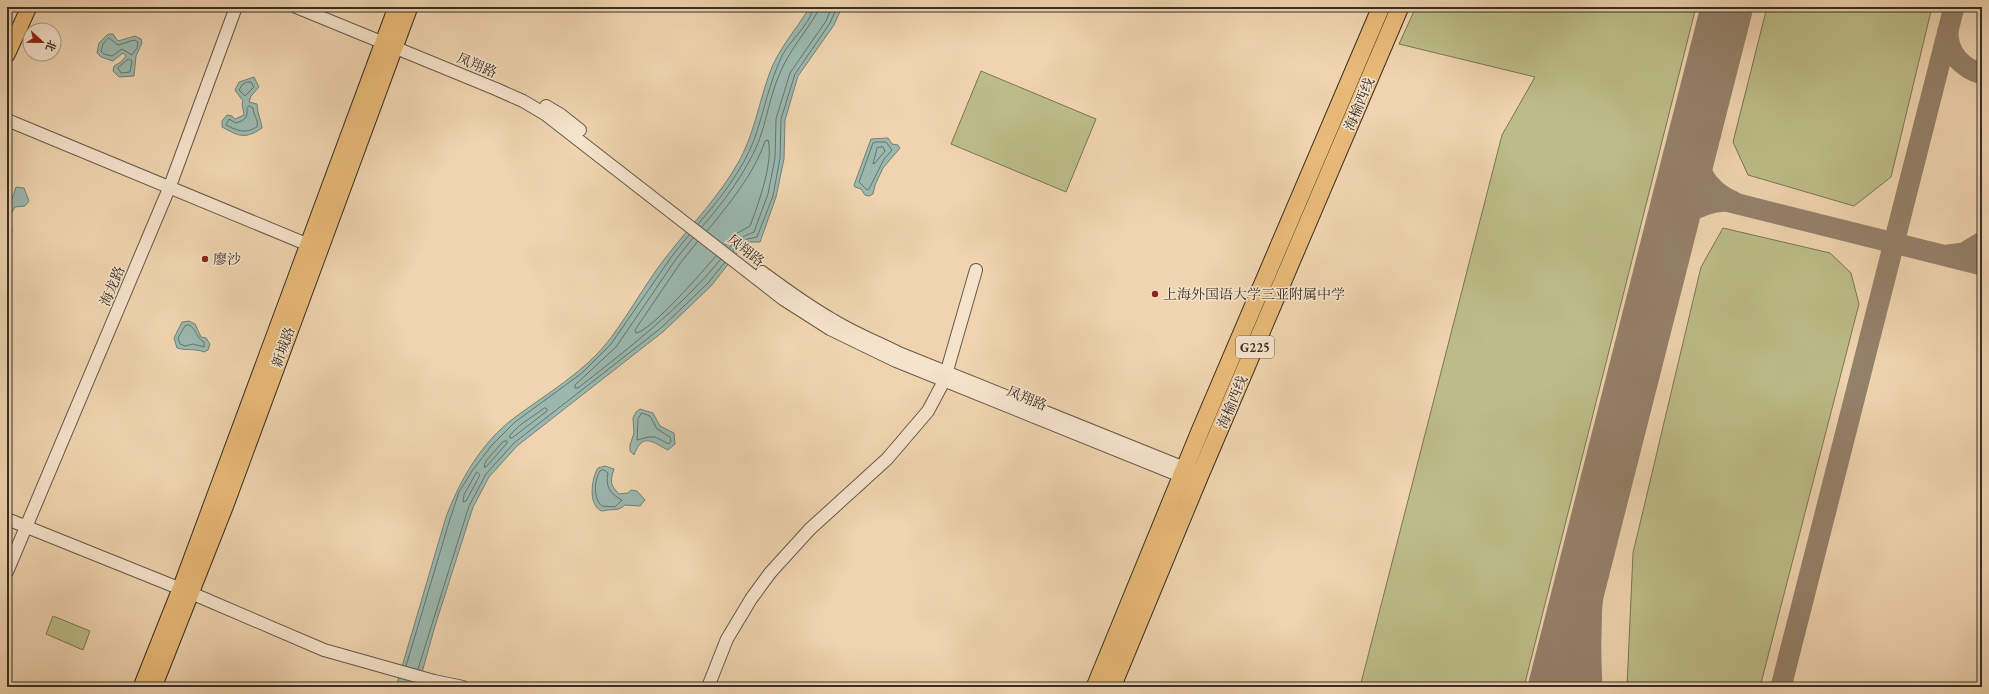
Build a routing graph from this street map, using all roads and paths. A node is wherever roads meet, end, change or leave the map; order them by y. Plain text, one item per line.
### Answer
1 (29, 7) edge
2 (236, 7) edge
3 (296, 7) edge
4 (314, 7) edge
5 (396, 7) edge
6 (410, 7) edge
7 (1381, 7) edge
8 (1400, 7) edge
9 (390, 42) junction
10 (7, 55) edge
11 (7, 120) edge
12 (170, 186) junction
13 (313, 247) junction
14 (976, 270) dead end
15 (946, 377) junction
16 (1191, 476) junction
17 (7, 519) edge
18 (27, 527) junction
19 (7, 572) edge
20 (185, 591) junction
21 (141, 687) edge
22 (154, 687) edge
23 (463, 687) edge
24 (708, 687) edge
25 (1095, 687) edge
26 (1112, 687) edge

1 - 10 main road
2 - 12 street, 海龙路
3 - 9 street, 凤翔路
4 - 9 street, 凤翔路
5 - 9 main road, 新城路
6 - 9 main road, 新城路
7 - 16 highway, 海榆西线 / G225
8 - 16 highway, 海榆西线 / G225
9 - 13 main road, 新城路
9 - 15 street, 凤翔路
11 - 12 street
12 - 13 street
12 - 18 street, 海龙路
13 - 20 main road, 新城路
14 - 15 street
15 - 16 street, 凤翔路
15 - 24 street
16 - 25 highway, 海榆西线 / G225
16 - 26 highway, 海榆西线 / G225
17 - 18 street
18 - 19 street, 海龙路
18 - 20 street
20 - 21 main road, 新城路
20 - 22 main road, 新城路
20 - 23 street

